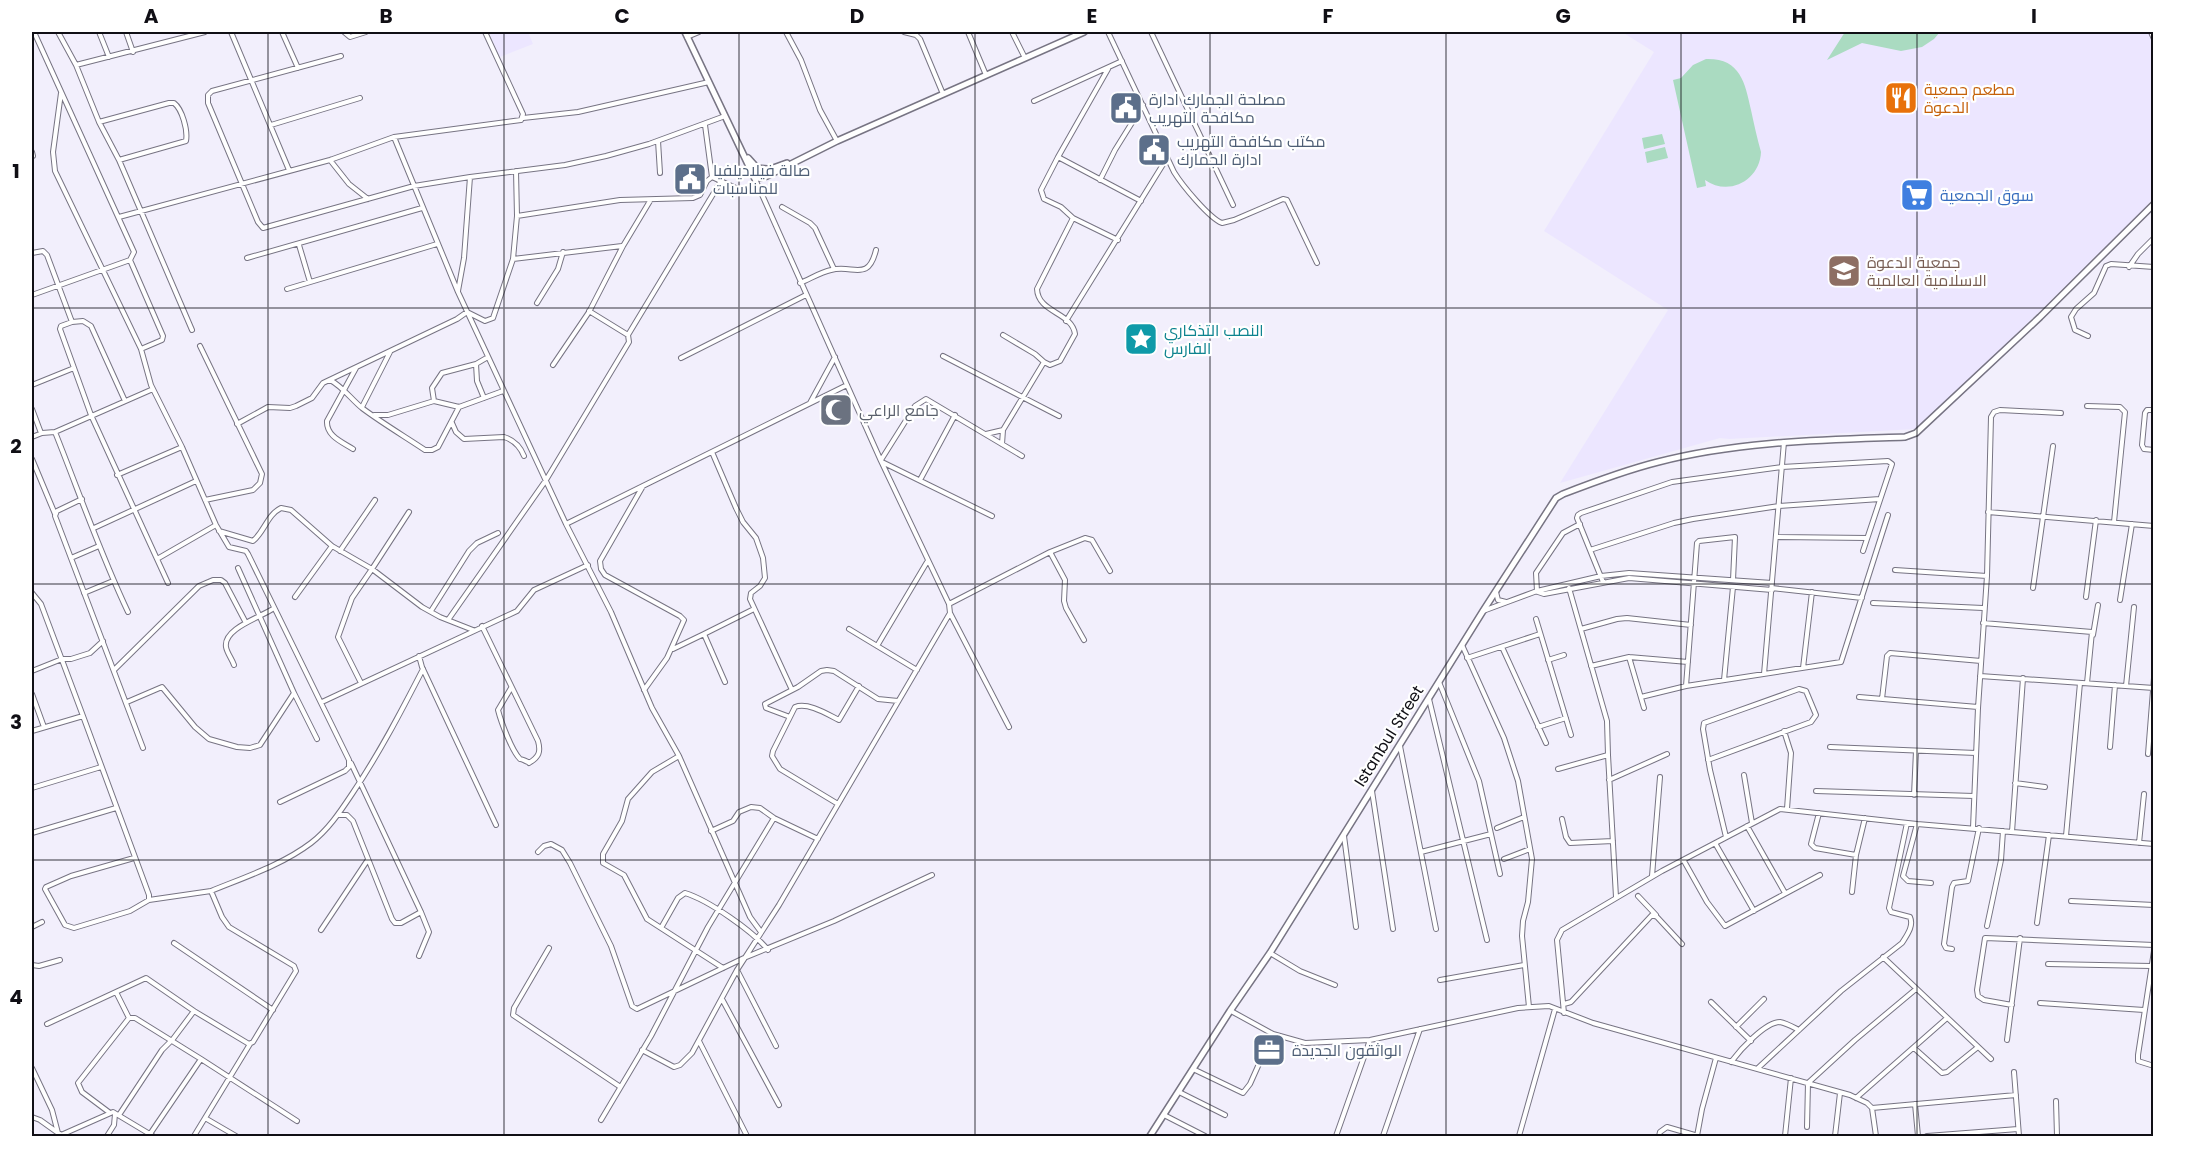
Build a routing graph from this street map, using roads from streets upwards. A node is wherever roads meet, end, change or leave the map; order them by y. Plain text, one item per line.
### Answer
1 (34, 32) edge
2 (58, 32) edge
3 (99, 32) edge
4 (126, 32) edge
5 (205, 32) edge
6 (231, 32) edge
7 (282, 32) edge
8 (344, 32) edge
9 (366, 32) edge
10 (485, 32) edge
11 (699, 32) edge
12 (786, 32) edge
13 (904, 32) edge
14 (968, 32) edge
15 (1012, 32) edge
16 (1084, 32) edge
17 (1108, 32) edge
18 (1151, 32) edge
19 (2151, 32) edge
20 (686, 34) edge
21 (2154, 39) edge
22 (133, 52) junction
23 (341, 56) dead end
24 (109, 57) junction
25 (1025, 58) junction
26 (1122, 61) junction
27 (76, 65) junction
28 (298, 68) junction
29 (1108, 69) junction
30 (986, 75) junction
31 (252, 80) junction
32 (709, 82) junction
33 (61, 93) junction
34 (943, 95) junction
35 (360, 98) dead end
36 (1034, 101) dead end
37 (1143, 104) junction
38 (725, 116) junction
39 (523, 118) junction
40 (99, 122) junction
41 (705, 124) junction
42 (271, 125) junction
43 (394, 137) junction
44 (658, 141) junction
45 (837, 141) junction
46 (740, 148) junction
47 (1058, 157) junction
48 (1167, 157) junction
49 (803, 158) junction
50 (119, 160) junction
51 (330, 160) junction
52 (772, 168) junction
53 (289, 170) junction
54 (516, 171) junction
55 (660, 173) dead end
56 (470, 177) junction
57 (712, 177) junction
58 (755, 179) junction
59 (1100, 180) junction
60 (721, 181) junction
61 (242, 184) junction
62 (414, 186) junction
63 (738, 189) dead end
64 (368, 199) junction
65 (651, 201) junction
66 (1141, 201) junction
67 (2154, 204) edge
68 (1233, 205) dead end
69 (782, 207) dead end
70 (422, 208) junction
71 (141, 211) junction
72 (518, 216) junction
73 (119, 217) junction
74 (1073, 218) junction
75 (2154, 238) edge
76 (1118, 240) junction
77 (437, 244) junction
78 (299, 245) junction
79 (623, 246) junction
80 (876, 250) dead end
81 (563, 252) junction
82 (32, 253) edge
83 (247, 258) dead end
84 (130, 260) junction
85 (513, 260) junction
86 (1317, 263) dead end
87 (2129, 267) junction
88 (2154, 267) edge
89 (103, 269) junction
90 (834, 269) junction
91 (310, 282) junction
92 (800, 283) junction
93 (57, 286) junction
94 (287, 289) dead end
95 (458, 292) junction
96 (32, 295) edge
97 (806, 295) junction
98 (537, 303) dead end
99 (589, 311) junction
100 (467, 312) junction
101 (1066, 321) junction
102 (72, 322) junction
103 (192, 330) dead end
104 (628, 335) junction
105 (1003, 335) dead end
106 (2088, 336) dead end
107 (200, 346) dead end
108 (141, 349) junction
109 (390, 352) junction
110 (943, 356) dead end
111 (489, 357) junction
112 (835, 357) junction
113 (681, 358) dead end
114 (1044, 362) junction
115 (476, 364) junction
116 (553, 364) dead end
117 (74, 368) junction
118 (356, 368) junction
119 (330, 380) junction
120 (32, 385) edge
121 (847, 385) junction
122 (153, 389) junction
123 (343, 391) junction
124 (503, 391) junction
125 (1023, 397) junction
126 (484, 398) junction
127 (125, 401) junction
128 (434, 401) junction
129 (809, 404) junction
130 (2086, 406) dead end
131 (362, 407) junction
132 (459, 407) junction
133 (32, 409) edge
134 (2154, 410) edge
135 (2061, 413) dead end
136 (954, 415) junction
137 (91, 416) junction
138 (373, 416) junction
139 (1059, 416) dead end
140 (451, 422) junction
141 (237, 424) junction
142 (1003, 430) junction
143 (55, 432) junction
144 (41, 433) junction
145 (985, 434) junction
146 (32, 437) edge
147 (1784, 442) junction
148 (1002, 444) junction
149 (2053, 446) dead end
150 (182, 447) junction
151 (353, 449) dead end
152 (2154, 450) edge
153 (712, 452) junction
154 (525, 456) dead end
155 (1022, 456) dead end
156 (32, 459) edge
157 (881, 461) junction
158 (1782, 467) junction
159 (117, 475) junction
160 (546, 480) junction
161 (920, 480) junction
162 (196, 481) junction
163 (643, 486) junction
164 (82, 499) junction
165 (1880, 499) junction
166 (205, 500) junction
167 (375, 500) dead end
168 (1779, 506) junction
169 (134, 509) junction
170 (409, 512) dead end
171 (1988, 512) junction
172 (55, 514) junction
173 (1888, 515) dead end
174 (992, 516) dead end
175 (2043, 516) junction
176 (2096, 520) junction
177 (2114, 522) junction
178 (566, 524) junction
179 (2132, 524) junction
180 (216, 525) junction
181 (1580, 525) junction
182 (2154, 526) edge
183 (94, 528) junction
184 (219, 531) junction
185 (498, 534) dead end
186 (1776, 537) junction
187 (1867, 538) junction
188 (99, 546) junction
189 (332, 546) junction
190 (1590, 550) junction
191 (340, 551) junction
192 (1863, 551) dead end
193 (1050, 552) junction
194 (71, 558) junction
195 (157, 559) junction
196 (928, 562) junction
197 (588, 564) junction
198 (238, 568) dead end
199 (372, 569) junction
200 (1894, 570) dead end
201 (1110, 571) dead end
202 (1601, 576) junction
203 (1987, 576) junction
204 (1695, 577) junction
205 (1733, 580) junction
206 (113, 581) junction
207 (1603, 582) junction
208 (168, 583) dead end
209 (1694, 584) junction
210 (1568, 587) junction
211 (1733, 587) junction
212 (1772, 587) junction
213 (2033, 588) dead end
214 (1496, 591) junction
215 (1538, 591) junction
216 (1812, 592) junction
217 (32, 593) edge
218 (84, 593) junction
219 (295, 597) dead end
220 (2086, 597) dead end
221 (1862, 598) junction
222 (2120, 600) dead end
223 (1506, 602) junction
224 (1874, 603) dead end
225 (949, 604) junction
226 (2098, 605) dead end
227 (274, 608) junction
228 (1983, 608) junction
229 (2134, 608) dead end
230 (754, 609) junction
231 (431, 611) junction
232 (128, 612) dead end
233 (1483, 612) junction
234 (950, 613) junction
235 (260, 617) junction
236 (1536, 619) dead end
237 (448, 620) junction
238 (246, 623) junction
239 (1983, 623) junction
240 (1691, 625) junction
241 (482, 626) junction
242 (849, 629) dead end
243 (1581, 629) junction
244 (473, 630) junction
245 (704, 634) junction
246 (1540, 634) junction
247 (2093, 636) junction
248 (1083, 640) dead end
249 (103, 641) junction
250 (1462, 645) junction
251 (878, 646) junction
252 (1502, 647) junction
253 (672, 649) junction
254 (1564, 655) dead end
255 (419, 656) junction
256 (1629, 657) junction
257 (1467, 658) junction
258 (62, 659) junction
259 (1548, 660) junction
260 (1981, 661) junction
261 (1688, 662) junction
262 (234, 665) dead end
263 (1591, 666) junction
264 (1803, 668) junction
265 (115, 669) junction
266 (423, 669) junction
267 (916, 670) junction
268 (32, 671) edge
269 (1764, 674) junction
270 (1980, 676) junction
271 (2023, 678) junction
272 (2154, 678) edge
273 (1724, 680) junction
274 (725, 682) dead end
275 (1438, 682) junction
276 (2080, 682) junction
277 (361, 683) junction
278 (2087, 683) junction
279 (2115, 685) junction
280 (859, 686) junction
281 (1686, 686) junction
282 (2126, 686) junction
283 (511, 688) junction
284 (2153, 688) edge
285 (644, 690) junction
286 (792, 690) junction
287 (294, 693) junction
288 (32, 694) edge
289 (1641, 697) junction
290 (1859, 697) dead end
291 (1428, 698) junction
292 (1882, 699) junction
293 (898, 701) junction
294 (127, 702) junction
295 (322, 702) junction
296 (1644, 708) dead end
297 (1978, 708) junction
298 (83, 716) junction
299 (790, 717) junction
300 (1566, 718) junction
301 (44, 727) junction
302 (1009, 727) dead end
303 (1538, 727) junction
304 (32, 731) edge
305 (1784, 731) junction
306 (1571, 735) dead end
307 (317, 739) dead end
308 (1546, 743) dead end
309 (1400, 745) junction
310 (1830, 747) dead end
311 (2110, 747) dead end
312 (143, 748) dead end
313 (1916, 751) junction
314 (1976, 753) junction
315 (1667, 754) dead end
316 (2148, 754) dead end
317 (1608, 755) junction
318 (679, 756) junction
319 (349, 760) junction
320 (1708, 760) junction
321 (101, 766) junction
322 (1558, 769) dead end
323 (1744, 776) dead end
324 (1660, 777) dead end
325 (1609, 780) junction
326 (360, 782) junction
327 (2015, 783) junction
328 (2045, 786) dead end
329 (32, 788) edge
330 (1372, 790) junction
331 (1816, 791) dead end
332 (2144, 794) dead end
333 (1914, 795) junction
334 (1974, 796) junction
335 (280, 802) dead end
336 (838, 804) junction
337 (116, 808) junction
338 (1787, 809) junction
339 (1819, 813) junction
340 (338, 815) junction
341 (1524, 817) junction
342 (774, 818) junction
343 (1864, 818) junction
344 (1562, 819) dead end
345 (1907, 823) junction
346 (1917, 824) junction
347 (496, 825) dead end
348 (1749, 825) junction
349 (1497, 828) dead end
350 (1973, 828) junction
351 (1979, 828) junction
352 (711, 831) junction
353 (2004, 831) junction
354 (2012, 831) junction
355 (32, 833) edge
356 (1491, 834) junction
357 (1344, 835) junction
358 (2049, 835) junction
359 (2066, 836) junction
360 (1726, 837) junction
361 (818, 839) junction
362 (1463, 841) junction
363 (1613, 841) junction
364 (1715, 843) junction
365 (2139, 843) junction
366 (2154, 844) edge
367 (1530, 849) junction
368 (538, 852) dead end
369 (1421, 852) junction
370 (1856, 855) junction
371 (134, 858) junction
372 (1504, 859) dead end
373 (368, 860) junction
374 (1684, 861) junction
375 (1500, 874) dead end
376 (932, 875) dead end
377 (1820, 875) dead end
378 (1652, 877) junction
379 (1931, 883) dead end
380 (735, 884) junction
381 (211, 891) junction
382 (1852, 892) dead end
383 (1785, 893) junction
384 (1638, 896) dead end
385 (1616, 897) junction
386 (148, 900) junction
387 (2071, 901) dead end
388 (2154, 905) edge
389 (718, 910) junction
390 (1754, 911) junction
391 (421, 912) junction
392 (1657, 917) junction
393 (42, 922) dead end
394 (2037, 923) dead end
395 (1987, 926) dead end
396 (32, 927) edge
397 (1356, 927) dead end
398 (661, 928) junction
399 (1393, 929) dead end
400 (1436, 929) dead end
401 (321, 930) dead end
402 (760, 932) junction
403 (758, 937) junction
404 (2020, 938) junction
405 (1487, 940) dead end
406 (174, 943) dead end
407 (1682, 944) dead end
408 (2154, 945) edge
409 (549, 948) dead end
410 (1952, 948) dead end
411 (695, 950) junction
412 (768, 950) junction
413 (2154, 951) edge
414 (1270, 952) junction
415 (419, 956) dead end
416 (1883, 957) junction
417 (744, 958) junction
418 (60, 960) dead end
419 (2048, 964) dead end
420 (32, 965) edge
421 (1524, 965) junction
422 (723, 968) junction
423 (2152, 969) edge
424 (737, 970) junction
425 (1440, 980) dead end
426 (1335, 985) dead end
427 (1916, 989) junction
428 (116, 992) junction
429 (671, 994) junction
430 (722, 998) junction
431 (1764, 999) dead end
432 (1711, 1002) dead end
433 (2040, 1003) dead end
434 (1564, 1004) junction
435 (2012, 1005) junction
436 (1528, 1007) junction
437 (1555, 1009) junction
438 (273, 1010) junction
439 (2144, 1010) junction
440 (194, 1011) junction
441 (1230, 1011) junction
442 (1564, 1013) junction
443 (129, 1018) junction
444 (1947, 1018) junction
445 (47, 1024) dead end
446 (1737, 1027) junction
447 (1420, 1029) junction
448 (1799, 1030) junction
449 (1370, 1040) junction
450 (2007, 1040) dead end
451 (699, 1041) junction
452 (1750, 1041) junction
453 (170, 1042) junction
454 (250, 1044) junction
455 (776, 1046) dead end
456 (1978, 1047) junction
457 (1914, 1048) junction
458 (642, 1050) junction
459 (1263, 1055) dead end
460 (1716, 1058) junction
461 (201, 1059) junction
462 (1991, 1059) dead end
463 (1731, 1062) junction
464 (2154, 1066) edge
465 (32, 1068) edge
466 (1757, 1068) junction
467 (1193, 1069) junction
468 (2014, 1072) dead end
469 (231, 1077) junction
470 (1791, 1078) junction
471 (1808, 1083) junction
472 (619, 1086) junction
473 (1179, 1092) junction
474 (1840, 1092) junction
475 (2016, 1095) junction
476 (1856, 1098) junction
477 (2056, 1101) dead end
478 (1915, 1104) junction
479 (779, 1105) dead end
480 (1872, 1108) junction
481 (115, 1114) junction
482 (1164, 1115) junction
483 (1225, 1115) dead end
484 (32, 1117) edge
485 (205, 1118) junction
486 (601, 1120) dead end
487 (297, 1121) dead end
488 (1807, 1127) dead end
489 (2018, 1129) junction
490 (58, 1134) junction
491 (152, 1136) edge
492 (747, 1136) edge
493 (1337, 1136) edge
494 (1697, 1136) edge
495 (107, 1137) edge
496 (194, 1137) edge
497 (236, 1137) edge
498 (1150, 1137) edge
499 (1205, 1137) edge
500 (1383, 1137) edge
501 (1519, 1137) edge
502 (1659, 1137) edge
503 (1785, 1137) edge
504 (1835, 1137) edge
505 (1876, 1137) edge
506 (1918, 1137) edge
507 (1927, 1137) edge
508 (2019, 1137) edge
509 (2057, 1137) edge

1 - 33 street
2 - 27 street
3 - 24 street
4 - 22 street
5 - 22 street
6 - 31 street
7 - 28 street
8 - 9 street
10 - 39 street
11 - 20 street
12 - 45 street
13 - 34 street
14 - 30 street
15 - 25 street
16 - 25 street
17 - 26 street
18 - 68 street
19 - 21 street
20 - 32 street
22 - 24 street
23 - 28 street
24 - 27 street
25 - 30 street
26 - 29 street
26 - 37 street
27 - 40 street
28 - 31 street
29 - 36 street
29 - 47 street
30 - 34 street
31 - 42 street
31 - 61 street
32 - 38 street
32 - 39 street
33 - 73 street
33 - 89 street
34 - 45 street
35 - 42 street
37 - 48 street
37 - 59 street
38 - 41 street
38 - 46 street
39 - 43 street
40 - 50 street
40 - 50 street
41 - 44 street
41 - 57 street
42 - 53 street
43 - 51 street
43 - 62 street
44 - 54 street
44 - 55 street
45 - 49 street
46 - 52 street
46 - 58 street
47 - 59 street
47 - 74 street
48 - 66 street
48 - 86 street
49 - 52 street
49 - 58 street
50 - 71 street
51 - 53 street
51 - 64 street
52 - 58 street
53 - 61 street
54 - 56 street
54 - 72 street
56 - 62 street
56 - 95 street
57 - 60 street
57 - 65 street
58 - 92 street
59 - 66 street
60 - 63 street
60 - 104 street
61 - 64 street
61 - 71 street
62 - 64 street
62 - 70 street
65 - 72 street
65 - 79 street
66 - 76 street
67 - 147 street, Istanbul Street
69 - 90 street
70 - 77 street
70 - 78 street
71 - 73 street
71 - 103 street
72 - 85 street
73 - 84 street
74 - 76 street
74 - 101 street
75 - 87 street
76 - 101 street
77 - 91 street
77 - 95 street
78 - 83 street
78 - 91 street
79 - 81 street
79 - 99 street
80 - 90 street
81 - 85 street
81 - 98 street
82 - 93 street
84 - 89 street
84 - 108 street
85 - 100 street
87 - 88 street
87 - 106 street
89 - 93 street
89 - 108 street
90 - 92 street
91 - 94 street
92 - 97 street
93 - 96 street
93 - 102 street
95 - 100 street
97 - 112 street
97 - 113 street
99 - 104 street
99 - 116 street
100 - 109 street
100 - 111 street
101 - 114 street
102 - 117 street
102 - 127 street
104 - 160 street
105 - 114 street
107 - 141 street
108 - 122 street
109 - 118 street
109 - 131 street
110 - 125 street
111 - 115 street
111 - 124 street
112 - 121 street
112 - 129 street
114 - 125 street
115 - 126 street
115 - 128 street
117 - 120 street
117 - 137 street
118 - 119 street
118 - 123 street
119 - 123 street
119 - 141 street
121 - 129 street
121 - 157 street
122 - 127 street
122 - 150 street
123 - 131 street
123 - 151 street
124 - 126 street
124 - 160 street
125 - 139 street
125 - 142 street
126 - 132 street
127 - 137 street
128 - 132 street
128 - 138 street
129 - 153 street
130 - 177 street
131 - 138 street
132 - 140 street
133 - 144 street
134 - 152 street
135 - 171 street
136 - 145 street
136 - 157 street
136 - 161 street
137 - 143 street
137 - 159 street
138 - 140 street
140 - 154 street
141 - 166 street
142 - 145 street
142 - 148 street
143 - 144 street
143 - 164 street
144 - 146 street
145 - 148 street
147 - 158 street
147 - 214 street, Istanbul Street
148 - 155 street
149 - 175 street
150 - 159 street
150 - 162 street
153 - 163 street
153 - 230 street
156 - 172 street
157 - 161 street
157 - 196 street
158 - 165 street
158 - 168 street
158 - 181 street
159 - 169 street
160 - 178 street
160 - 237 street
161 - 174 street
162 - 166 street
162 - 169 street
163 - 178 street
163 - 253 street
164 - 172 street
164 - 183 street
165 - 168 street
165 - 187 street
166 - 180 street
167 - 191 street
168 - 186 street
168 - 190 street
169 - 183 street
169 - 195 street
170 - 199 street
171 - 175 street
171 - 203 street
172 - 194 street
173 - 221 street
175 - 176 street
175 - 213 street
176 - 177 street
176 - 220 street
177 - 179 street
178 - 197 street
179 - 182 street
179 - 222 street
180 - 184 street
180 - 195 street
181 - 190 street
181 - 215 street
183 - 188 street
184 - 189 street
184 - 227 street
185 - 231 street
186 - 187 street
186 - 212 street
187 - 192 street
188 - 194 street
188 - 206 street
189 - 191 street
189 - 219 street
190 - 202 street
191 - 199 street
193 - 201 street
193 - 225 street
193 - 248 street
194 - 218 street
195 - 208 street
196 - 225 street
196 - 251 street
197 - 241 street
197 - 285 street
198 - 235 street
199 - 231 street
199 - 277 street
200 - 203 street
202 - 204 street
202 - 207 street
202 - 210 street
203 - 228 street
204 - 205 street
204 - 205 street
204 - 209 street
205 - 212 street
206 - 218 street
206 - 232 street
207 - 209 street
207 - 210 street
209 - 211 street
209 - 240 street
210 - 215 street
210 - 243 street
211 - 212 street
211 - 273 street
212 - 216 street
212 - 269 street
214 - 223 street
214 - 233 street, Istanbul Street
215 - 223 street
216 - 221 street
216 - 264 street
217 - 258 street
218 - 249 street
221 - 264 street
223 - 233 street
224 - 228 street
225 - 234 street
226 - 247 street
227 - 235 street
227 - 295 street
228 - 239 street
229 - 282 street
230 - 245 street
230 - 286 street
231 - 237 street
233 - 250 street, Istanbul Street
234 - 267 street
234 - 302 street
235 - 238 street
235 - 287 street
236 - 246 street
237 - 244 street
238 - 262 street
238 - 265 street
239 - 247 street
239 - 260 street
240 - 243 street
240 - 261 street
241 - 244 street
241 - 283 street
242 - 251 street
243 - 263 street
244 - 255 street
245 - 253 street
245 - 274 street
246 - 252 street
246 - 259 street
247 - 278 street
249 - 258 street
249 - 265 street
250 - 257 street
250 - 275 street, Istanbul Street
251 - 267 street
252 - 257 street
252 - 303 street
253 - 285 street
254 - 259 street
255 - 266 street
255 - 277 street
256 - 261 street
256 - 263 street
256 - 289 street
257 - 341 street
258 - 268 street
258 - 298 street
259 - 300 street
260 - 270 street
260 - 292 street
261 - 281 street
263 - 317 street
264 - 269 street
265 - 294 street
266 - 326 street
266 - 347 street
267 - 293 street
269 - 273 street
270 - 271 street
270 - 297 street
271 - 276 street
271 - 327 street
272 - 284 street
273 - 281 street
275 - 291 street, Istanbul Street
275 - 356 street
276 - 278 street
276 - 359 street
277 - 295 street
278 - 279 street
279 - 282 street
279 - 311 street
280 - 286 street
280 - 293 street
280 - 299 street
281 - 289 street
282 - 284 street
283 - 283 street
284 - 316 street
285 - 318 street
286 - 299 street
287 - 294 street
287 - 307 street
288 - 301 street
289 - 296 street
290 - 292 street
291 - 309 street, Istanbul Street
291 - 362 street
292 - 297 street
293 - 336 street
294 - 312 street
295 - 319 street
297 - 314 street
298 - 301 street
298 - 321 street
299 - 336 street
300 - 303 street
300 - 306 street
301 - 304 street
303 - 308 street
305 - 320 street
305 - 320 street
305 - 338 street
309 - 330 street, Istanbul Street
309 - 369 street
310 - 313 street
313 - 314 street
313 - 333 street
314 - 334 street
315 - 325 street
317 - 322 street
317 - 325 street
318 - 352 street
318 - 398 street
319 - 326 street
319 - 335 street
320 - 360 street
321 - 329 street
321 - 337 street
323 - 348 street
324 - 378 street
325 - 363 street
326 - 340 street
326 - 391 street
327 - 328 street
327 - 354 street
330 - 357 street, Istanbul Street
330 - 399 street
331 - 333 street
332 - 365 street
333 - 334 street
334 - 350 street
336 - 361 street
337 - 355 street
337 - 371 street
338 - 339 street
338 - 348 street
339 - 343 street
339 - 370 street
340 - 373 street
340 - 381 street
341 - 349 street
341 - 367 street
342 - 352 street
342 - 361 street
342 - 380 street
343 - 345 street
343 - 370 street
344 - 363 street
345 - 346 street
345 - 416 street
346 - 350 street
346 - 379 street
348 - 360 street
348 - 383 street
350 - 351 street
351 - 353 street
351 - 410 street
352 - 380 street
353 - 354 street
353 - 395 street
354 - 358 street
356 - 362 street
356 - 375 street
357 - 397 street
357 - 414 street, Istanbul Street
358 - 359 street
358 - 394 street
359 - 365 street
360 - 364 street
361 - 402 street
362 - 369 street
362 - 405 street
363 - 385 street
364 - 374 street
364 - 390 street
365 - 366 street
367 - 372 street
367 - 421 street
368 - 429 street
369 - 400 street
370 - 382 street
371 - 386 street
371 - 386 street
373 - 391 street
373 - 401 street
374 - 378 street
374 - 390 street
376 - 412 street
377 - 383 street
378 - 385 street
380 - 389 street
380 - 402 street
381 - 386 street
381 - 438 street
383 - 390 street
384 - 392 street
385 - 434 street
387 - 388 street
389 - 398 street
389 - 403 street
389 - 411 street
391 - 415 street
392 - 407 street
392 - 434 street
393 - 396 street
398 - 411 street
402 - 403 street
403 - 412 street
403 - 417 street
404 - 408 street
404 - 435 street
404 - 435 street
406 - 438 street
409 - 472 street
411 - 422 street
411 - 429 street
412 - 417 street
413 - 423 street
414 - 426 street
414 - 441 street, Istanbul Street
416 - 427 street
416 - 448 street
417 - 422 street
417 - 424 street
418 - 420 street
419 - 423 street
421 - 425 street
421 - 436 street
422 - 429 street
423 - 439 street
424 - 430 street
424 - 455 street
427 - 444 street
427 - 471 street
428 - 440 street
428 - 443 street
428 - 445 street
429 - 458 street
430 - 451 street
430 - 479 street
431 - 446 street
432 - 446 street
433 - 439 street
434 - 442 street
435 - 450 street
436 - 437 street
436 - 447 street
437 - 442 street
437 - 501 street
438 - 454 street
439 - 464 street
440 - 453 street
440 - 454 street
441 - 449 street
441 - 467 street, Istanbul Street
442 - 460 street
443 - 453 street
443 - 481 street
444 - 456 street
444 - 457 street
446 - 452 street
447 - 449 street
447 - 500 street
448 - 452 street
448 - 466 street
449 - 493 street
451 - 458 street
451 - 492 street
452 - 463 street
453 - 461 street
453 - 481 street
454 - 469 street
456 - 457 street
456 - 462 street
457 - 476 street
458 - 472 street
459 - 467 street
460 - 463 street
460 - 494 street
461 - 469 street
461 - 491 street
463 - 466 street
465 - 490 street
466 - 470 street
467 - 473 street, Istanbul Street
468 - 475 street
469 - 485 street
469 - 487 street
470 - 471 street
470 - 503 street
471 - 474 street
471 - 488 street
472 - 486 street
473 - 482 street, Istanbul Street
473 - 483 street
474 - 476 street
474 - 504 street
475 - 478 street
475 - 489 street
476 - 480 street
477 - 509 street
478 - 480 street
478 - 506 street
480 - 505 street
481 - 490 street
481 - 491 street
481 - 495 street
482 - 498 street, Istanbul Street
482 - 499 street
484 - 490 street
485 - 496 street
485 - 497 street
489 - 507 street
489 - 508 street
494 - 502 street

